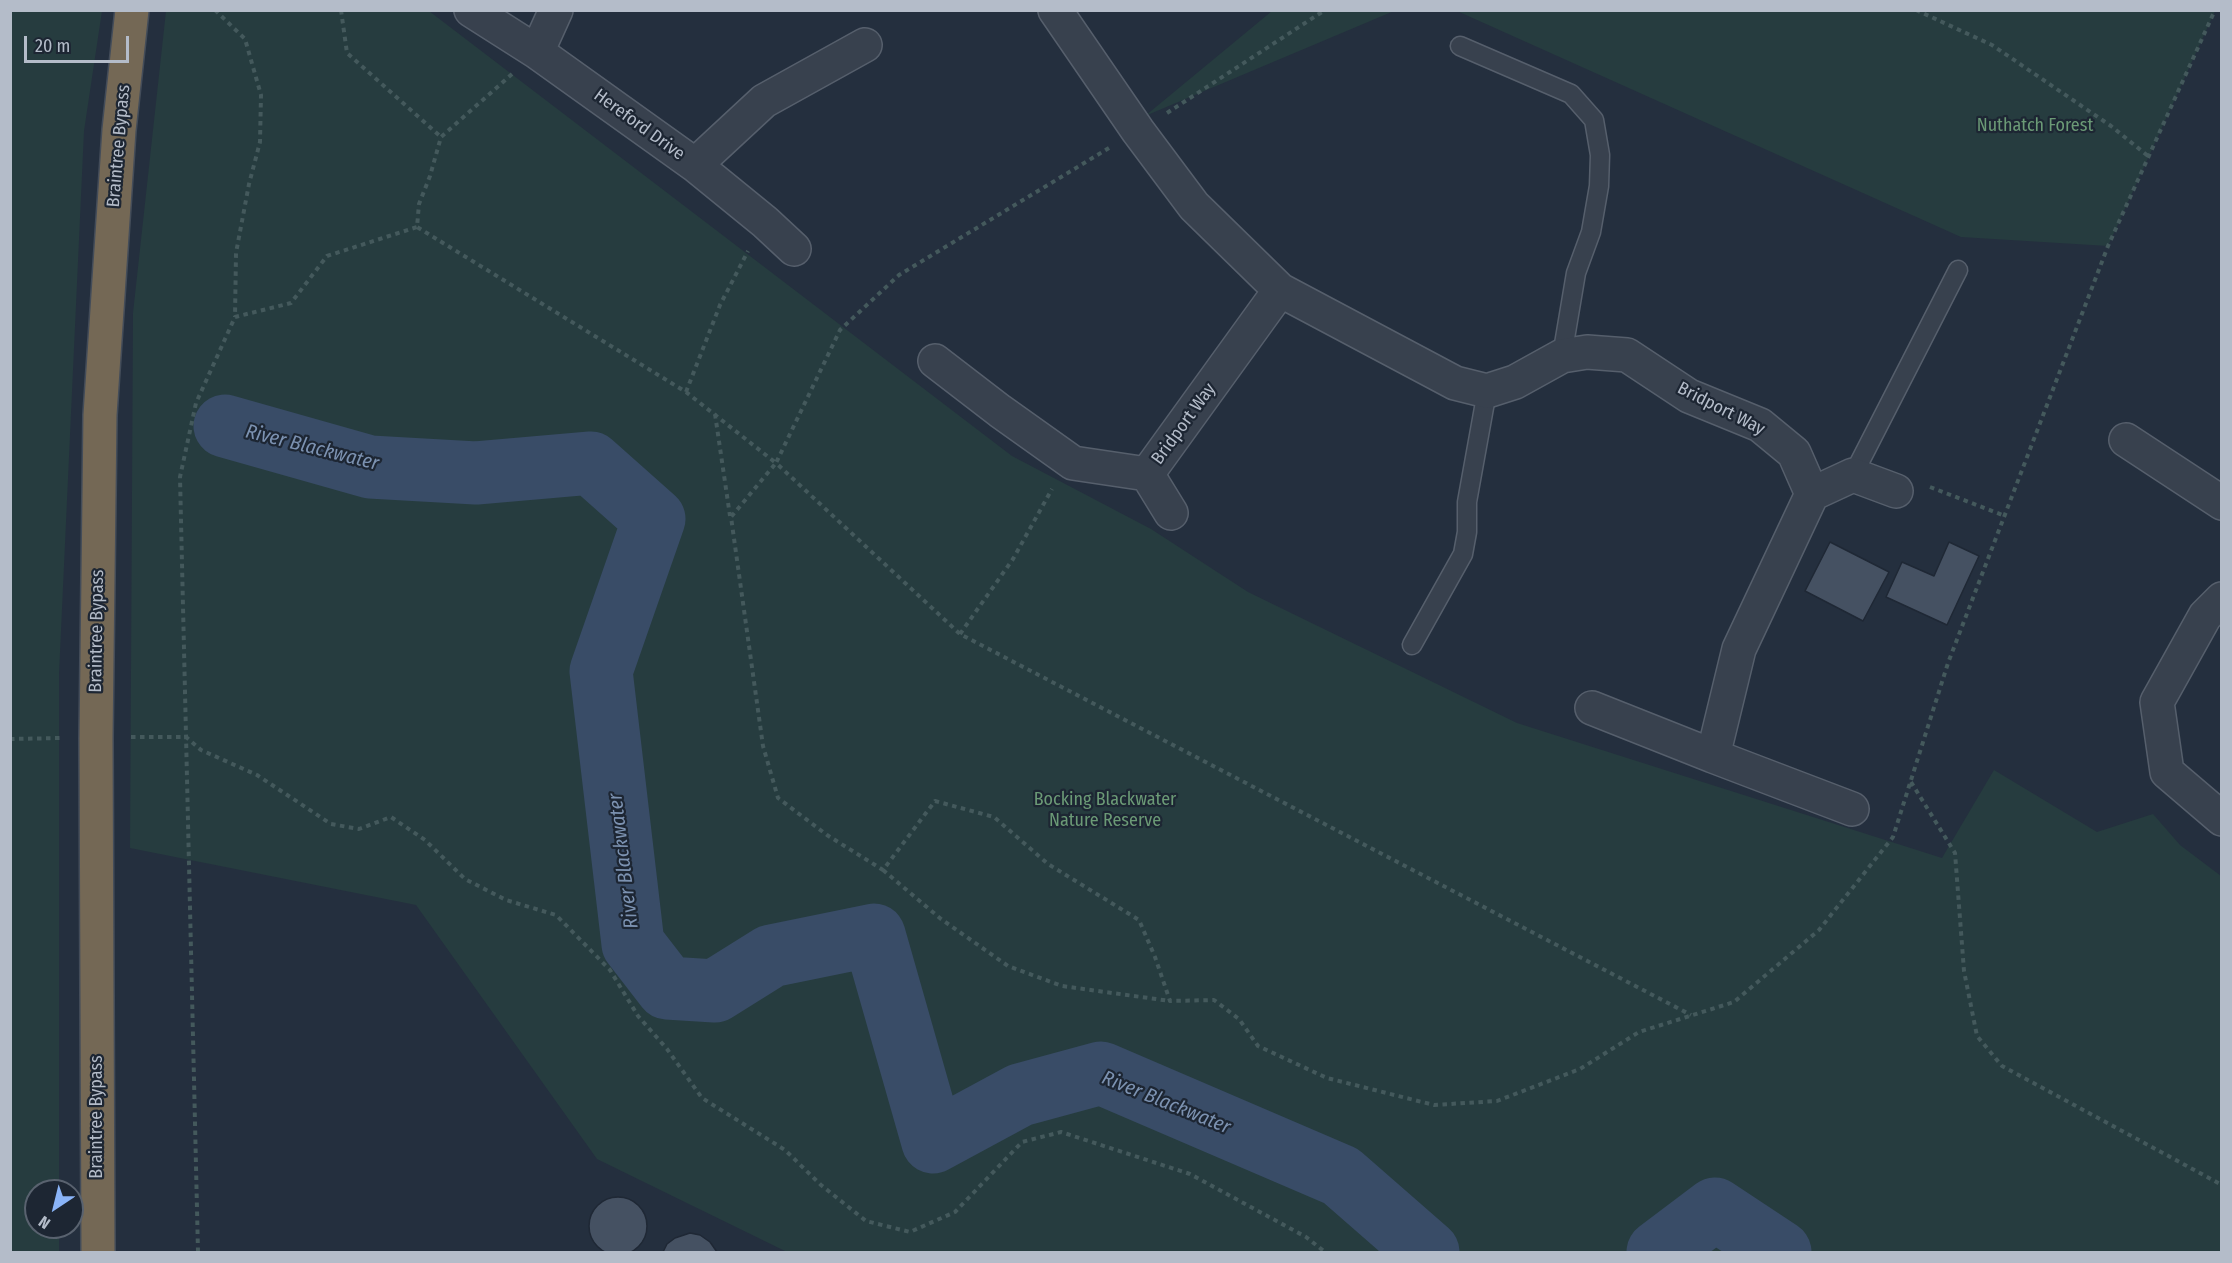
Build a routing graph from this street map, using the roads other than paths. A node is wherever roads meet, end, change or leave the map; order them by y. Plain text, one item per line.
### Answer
1 (132, 10) edge
2 (471, 10) edge
3 (556, 10) edge
4 (1055, 10) edge
5 (865, 45) dead end
6 (1460, 46) dead end
7 (537, 52) junction
8 (695, 165) junction
9 (794, 249) dead end
10 (1958, 270) dead end
11 (1280, 290) junction
12 (1562, 356) junction
13 (935, 361) dead end
14 (1487, 391) junction
15 (2126, 440) dead end
16 (1147, 474) junction
17 (1853, 475) junction
18 (1911, 488) road end
19 (1812, 494) junction
20 (2222, 502) edge
21 (1171, 513) dead end
22 (2222, 599) edge
23 (1412, 645) dead end
24 (1592, 708) dead end
25 (1713, 756) junction
26 (1852, 809) dead end
27 (2222, 819) edge
28 (98, 1252) edge

1 - 28 highway, Braintree Bypass
2 - 7 street, Hereford Drive
3 - 7 street
4 - 11 street
5 - 8 street, Hereford Drive
6 - 12 lane
7 - 8 street, Hereford Drive
8 - 9 street
10 - 17 lane
11 - 14 street
11 - 16 street, Bridport Way
12 - 14 street, Bridport Way
12 - 19 street, Bridport Way
13 - 16 street, Bridport Way
14 - 23 lane
15 - 20 street
16 - 21 street
17 - 18 street
17 - 19 street
19 - 25 street
22 - 27 street
24 - 25 street
25 - 26 street

